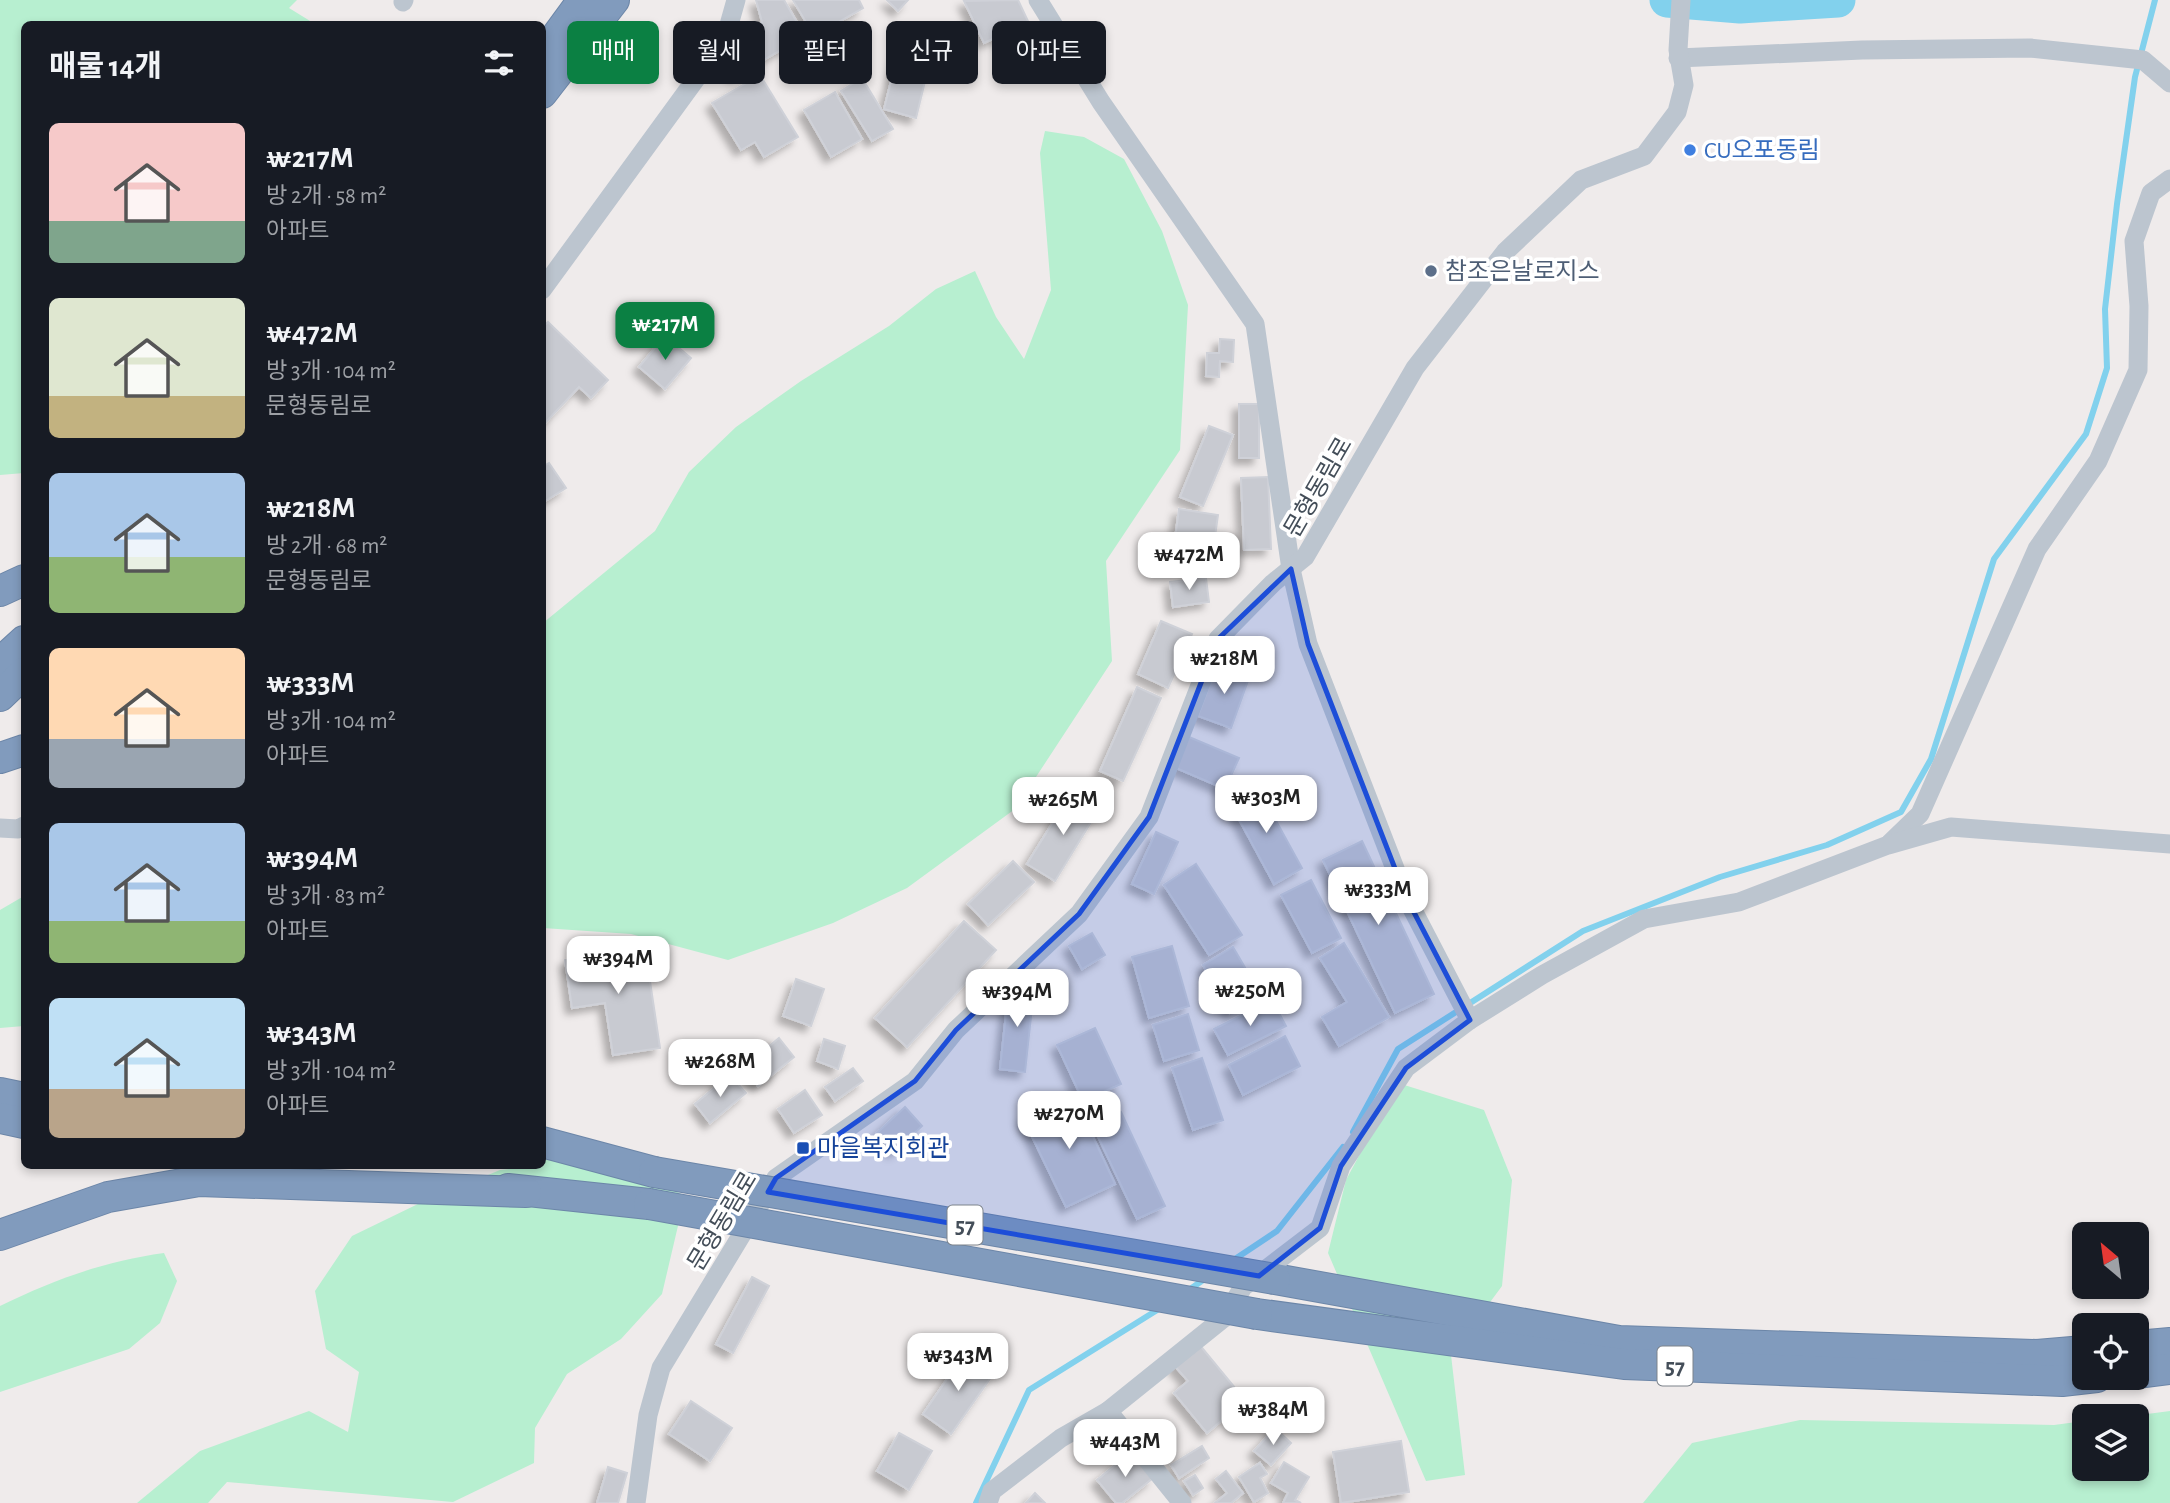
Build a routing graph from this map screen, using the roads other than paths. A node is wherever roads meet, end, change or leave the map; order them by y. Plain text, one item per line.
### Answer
1 (583, 0) edge
2 (614, 0) edge
3 (736, 0) edge
4 (1038, 0) edge
5 (1681, 0) edge
6 (546, 51) edge
7 (1678, 54) junction
8 (2170, 83) edge
9 (546, 88) edge
10 (2170, 179) edge
11 (546, 284) edge
12 (1291, 569) junction
13 (21, 581) edge
14 (0, 591) edge
15 (21, 644) edge
16 (0, 663) edge
17 (21, 676) edge
18 (0, 696) edge
19 (21, 751) edge
20 (0, 758) edge
21 (0, 828) edge
22 (21, 828) edge
23 (2170, 844) edge
24 (1888, 845) junction
25 (1470, 1020) junction
26 (0, 1074) edge
27 (21, 1077) edge
28 (0, 1093) edge
29 (21, 1097) edge
30 (0, 1118) edge
31 (21, 1122) edge
32 (546, 1143) edge
33 (546, 1161) edge
34 (344, 1169) edge
35 (654, 1172) junction
36 (526, 1192) junction
37 (0, 1235) edge
38 (2170, 1343) edge
39 (2149, 1345) edge
40 (2072, 1352) edge
41 (2170, 1369) edge
42 (2149, 1372) edge
43 (2072, 1380) edge
44 (1108, 1411) junction
45 (636, 1503) edge
46 (988, 1503) edge
47 (1182, 1503) edge

1 - 6 highway
2 - 9 highway
3 - 11 street
4 - 12 street
5 - 7 street, 문형동림로
7 - 8 street
7 - 12 street, 문형동림로
10 - 24 street
12 - 25 street
12 - 45 street, 문형동림로
13 - 14 highway
15 - 16 highway
17 - 18 highway
19 - 20 highway
21 - 22 street
23 - 24 street
24 - 25 street
25 - 44 street
26 - 27 highway
28 - 29 highway
30 - 31 highway
32 - 35 highway
33 - 35 highway, 57
34 - 36 highway, 57
35 - 40 highway, 57, bridge
36 - 37 highway
36 - 43 highway, 57, bridge
38 - 39 highway
41 - 42 highway
44 - 46 street
44 - 47 street

